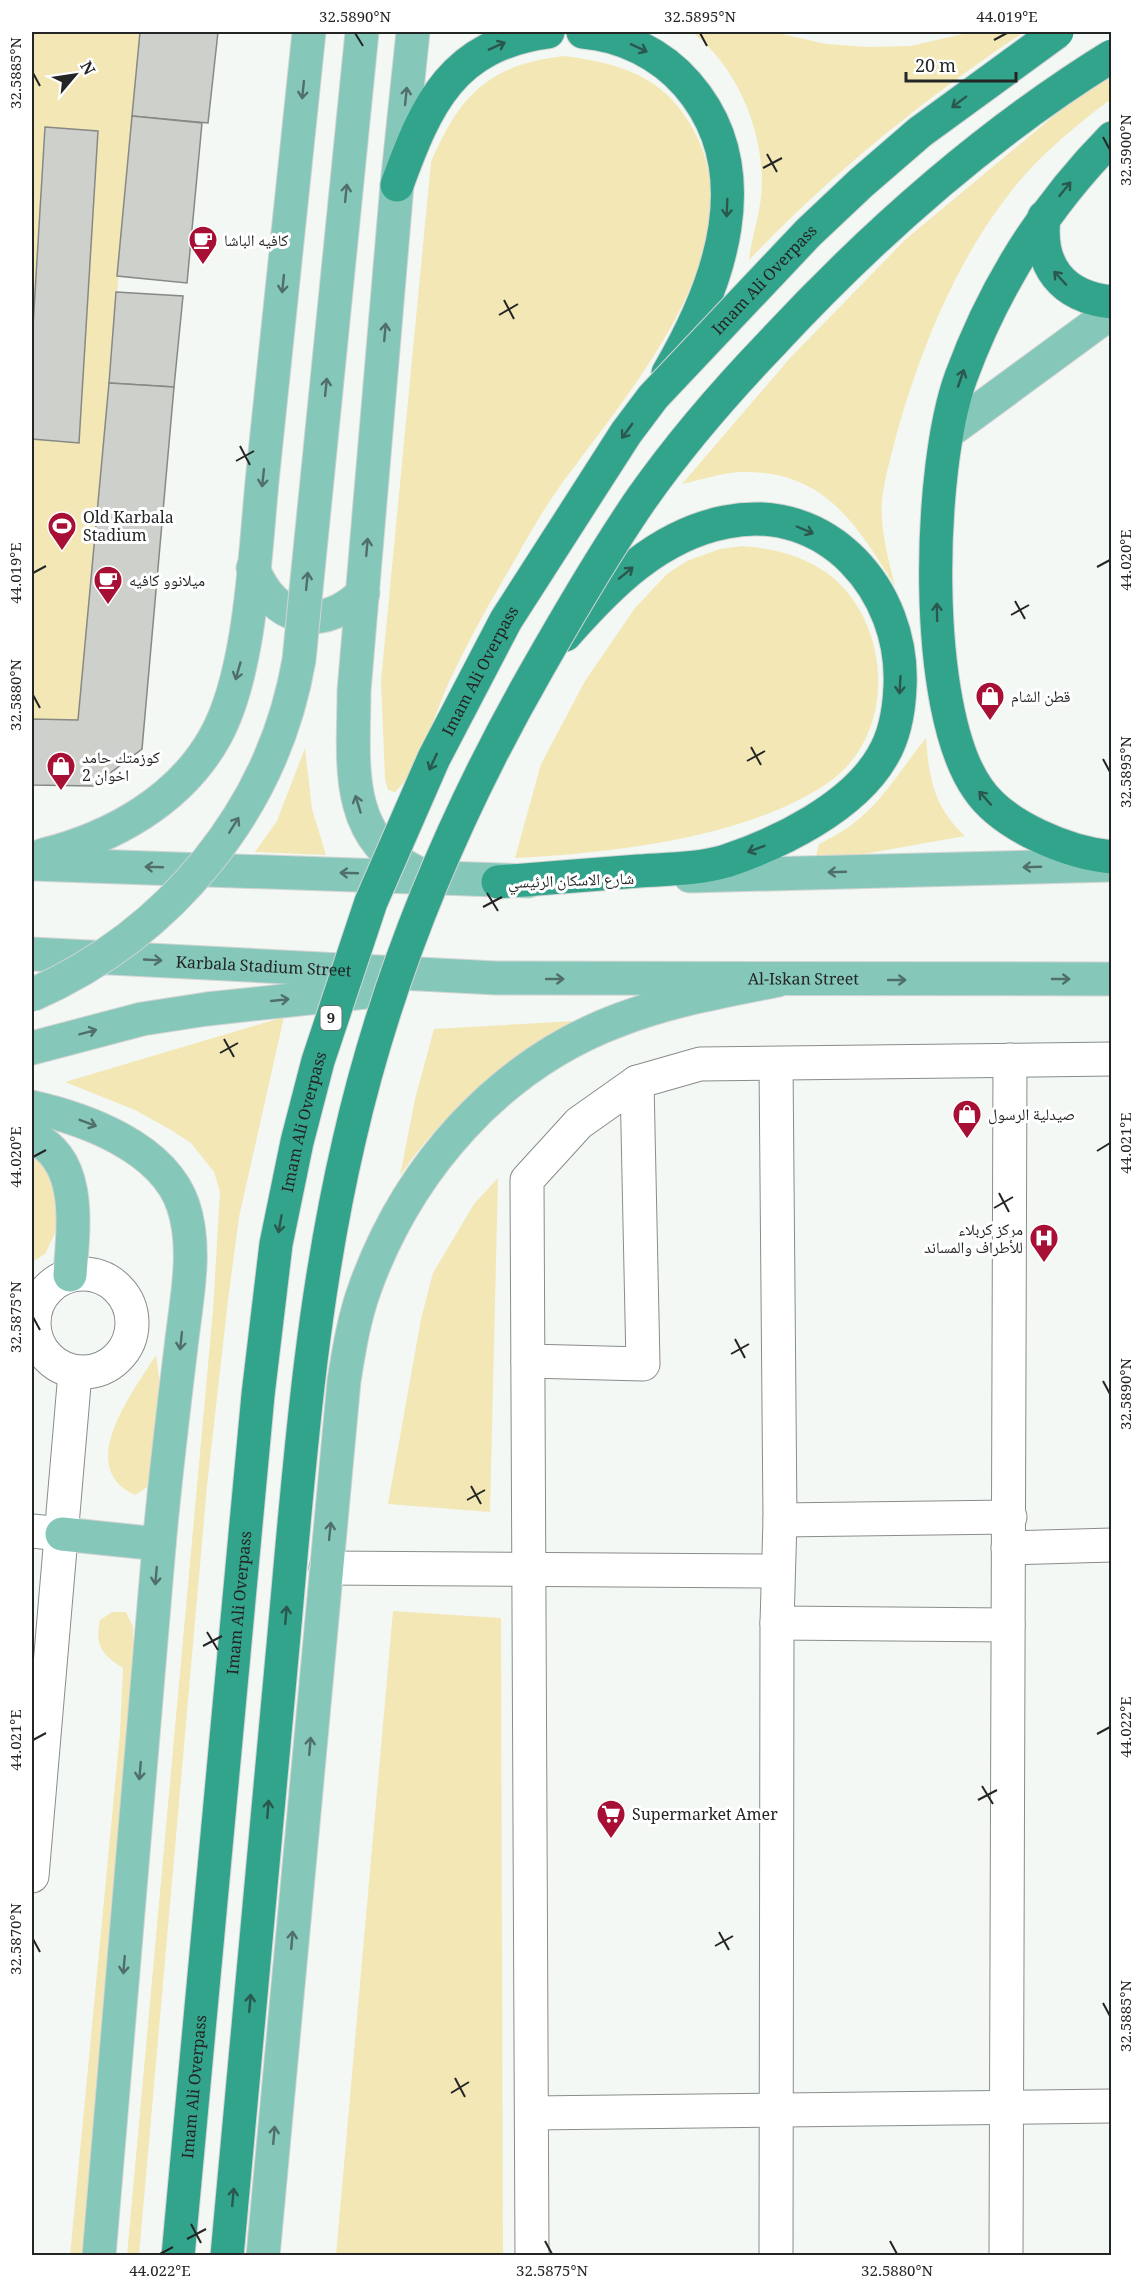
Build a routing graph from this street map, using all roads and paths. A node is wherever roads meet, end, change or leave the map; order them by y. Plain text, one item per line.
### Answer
1 (309, 32) edge
2 (362, 32) edge
3 (413, 32) edge
4 (548, 32) edge
5 (584, 32) edge
6 (1057, 32) edge
7 (1112, 56) edge
8 (1112, 138) edge
9 (397, 185) junction
10 (1044, 217) junction
11 (1112, 302) edge
12 (1112, 312) edge
13 (653, 397) junction
14 (946, 433) junction
15 (253, 568) junction
16 (363, 593) junction
17 (542, 661) junction
18 (32, 857) edge
19 (1112, 857) edge
20 (32, 864) edge
21 (1112, 865) edge
22 (423, 876) junction
23 (498, 882) junction
24 (32, 954) edge
25 (496, 978) junction
26 (1112, 979) edge
27 (778, 980) junction
28 (32, 995) edge
29 (32, 1048) edge
30 (1112, 1059) edge
31 (1010, 1060) junction
32 (776, 1064) junction
33 (637, 1082) junction
34 (32, 1107) edge
35 (32, 1137) edge
36 (70, 1275) junction
37 (528, 1361) junction
38 (75, 1372) junction
39 (780, 1520) junction
40 (1009, 1532) junction
41 (47, 1533) edge
42 (159, 1545) junction
43 (1112, 1545) edge
44 (327, 1568) junction
45 (528, 1569) junction
46 (778, 1571) junction
47 (777, 1623) junction
48 (1008, 1625) junction
49 (32, 1876) edge
50 (1112, 2106) edge
51 (1007, 2108) junction
52 (777, 2110) junction
53 (532, 2113) junction
54 (99, 2256) edge
55 (178, 2256) edge
56 (227, 2256) edge
57 (263, 2256) edge
58 (532, 2256) edge
59 (776, 2256) edge
60 (1006, 2256) edge

1 -> 15 main road
28 -> 2 main road, bridge
9 -> 3 main road
9 -> 4 highway
5 -> 13 highway, bridge
6 -> 13 highway, Imam Ali Overpass / 9, bridge
7 - 17 highway, bridge
10 -> 8 highway
16 -> 9 main road
11 -> 10 highway
14 -> 10 highway
12 - 14 main road
13 -> 55 highway, Imam Ali Overpass / 9, bridge
19 -> 14 highway
15 - 16 main road
15 -> 18 main road
22 -> 16 main road
17 -> 23 highway, bridge
56 -> 17 highway, bridge
22 -> 20 main road, شارع الاسكان الرئيسي
21 -> 23 main road, شارع الاسكان الرئيسي
22 - 23 main road, شارع الاسكان الرئيسي
24 -> 25 main road, Karbala Stadium Street
25 -> 27 main road, Al-Iskan Street
29 -> 25 main road
27 -> 26 main road, Al-Iskan Street
44 -> 27 main road
30 - 31 street
31 - 32 street
31 - 40 street
32 - 33 street
32 - 39 street
33 - 37 street
33 - 37 street
34 -> 42 main road
35 - 36 main road
36 - 38 street
36 - 38 street
37 - 45 street
38 - 41 street
39 - 40 street
39 - 46 street
40 - 43 street
40 - 48 street
41 - 42 main road
41 - 49 street
42 -> 54 main road
44 - 45 street
57 -> 44 main road
45 - 46 street
45 - 53 street
46 - 47 street
47 - 48 street
47 - 52 street
48 - 51 street
50 - 51 street
51 - 52 street
51 - 60 street
52 - 53 street
52 - 59 street
53 - 58 street

